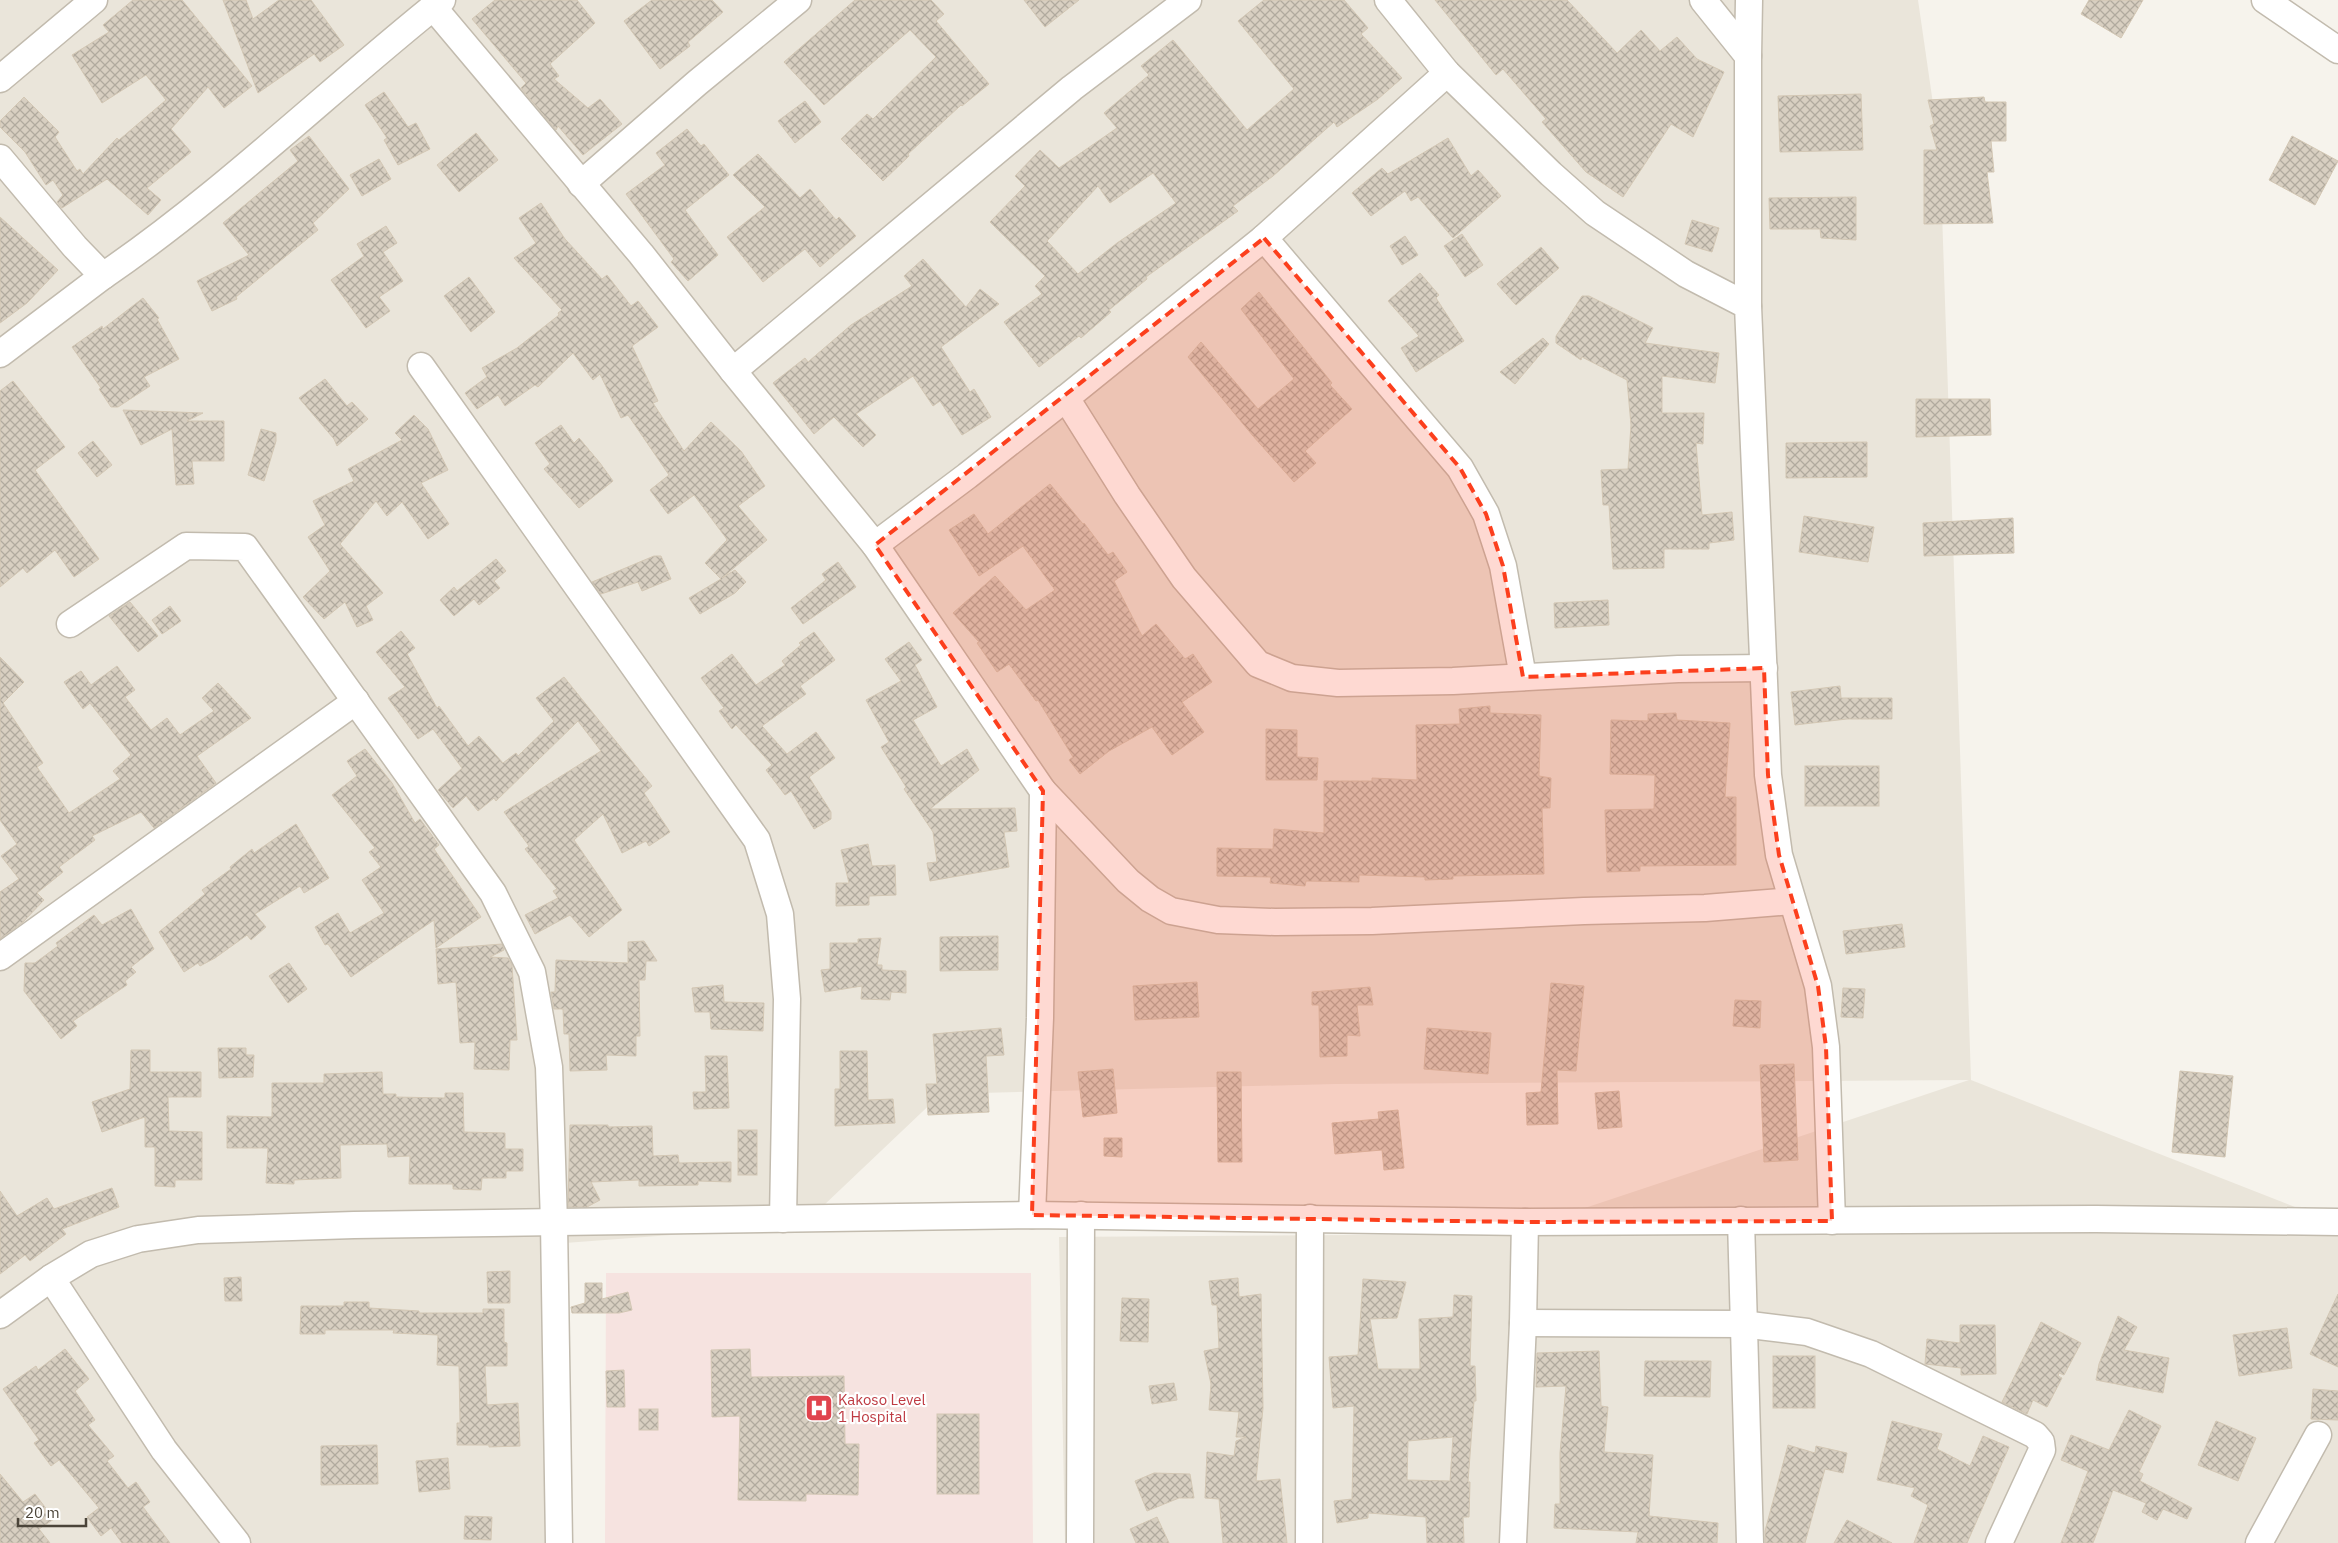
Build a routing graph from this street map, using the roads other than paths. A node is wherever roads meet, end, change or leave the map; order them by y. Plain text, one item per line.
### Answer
1 (94, 0) edge
2 (798, 0) edge
3 (1188, 0) edge
4 (1388, 0) edge
5 (1703, 0) edge
6 (1749, 0) edge
7 (2265, 0) edge
8 (438, 3) edge
9 (2338, 50) edge
10 (1748, 56) junction
11 (1447, 73) junction
12 (0, 79) edge
13 (0, 158) edge
14 (581, 184) junction
15 (1264, 238) junction
16 (103, 276) junction
17 (1748, 306) junction
18 (0, 354) edge
19 (421, 366) dead end
20 (733, 371) junction
21 (1066, 398) junction
22 (876, 545) junction
23 (70, 624) dead end
24 (1764, 668) junction
25 (1523, 677) junction
26 (356, 701) junction
27 (1043, 791) junction
28 (1792, 901) junction
29 (0, 957) edge
30 (1032, 1214) junction
31 (1081, 1214) junction
32 (1310, 1218) junction
33 (783, 1219) junction
34 (1741, 1220) junction
35 (1832, 1221) junction
36 (1526, 1222) junction
37 (2338, 1222) edge
38 (554, 1224) junction
39 (51, 1278) junction
40 (0, 1315) edge
41 (1523, 1323) junction
42 (1742, 1324) junction
43 (2318, 1435) dead end
44 (237, 1543) edge
45 (559, 1543) edge
46 (1080, 1543) edge
47 (1309, 1543) edge
48 (1513, 1543) edge
49 (1750, 1543) edge
50 (1999, 1543) edge
51 (2258, 1543) edge

1 - 12 street
2 - 14 street
3 - 20 street
4 - 11 street
5 - 10 street
6 - 10 street
7 - 9 street
8 - 14 street
8 - 16 street
10 - 17 street
11 - 15 street
11 - 17 street
13 - 16 street
14 - 20 street
15 - 21 street
15 - 25 street
16 - 18 street
17 - 24 street
19 - 33 street
20 - 22 street
21 - 22 street
21 - 25 street
22 - 27 street
23 - 26 street
24 - 25 street
24 - 28 street
26 - 29 street
26 - 38 street
27 - 28 street
27 - 30 street
28 - 35 street
30 - 31 street
30 - 33 street
31 - 32 street
31 - 46 street
32 - 36 street
32 - 47 street
33 - 38 street
34 - 35 street
34 - 36 street
34 - 42 street
35 - 37 street
36 - 41 street
38 - 39 street
38 - 45 street
39 - 40 street
39 - 44 street
41 - 42 street
41 - 48 street
42 - 49 street
42 - 50 street
43 - 51 street

